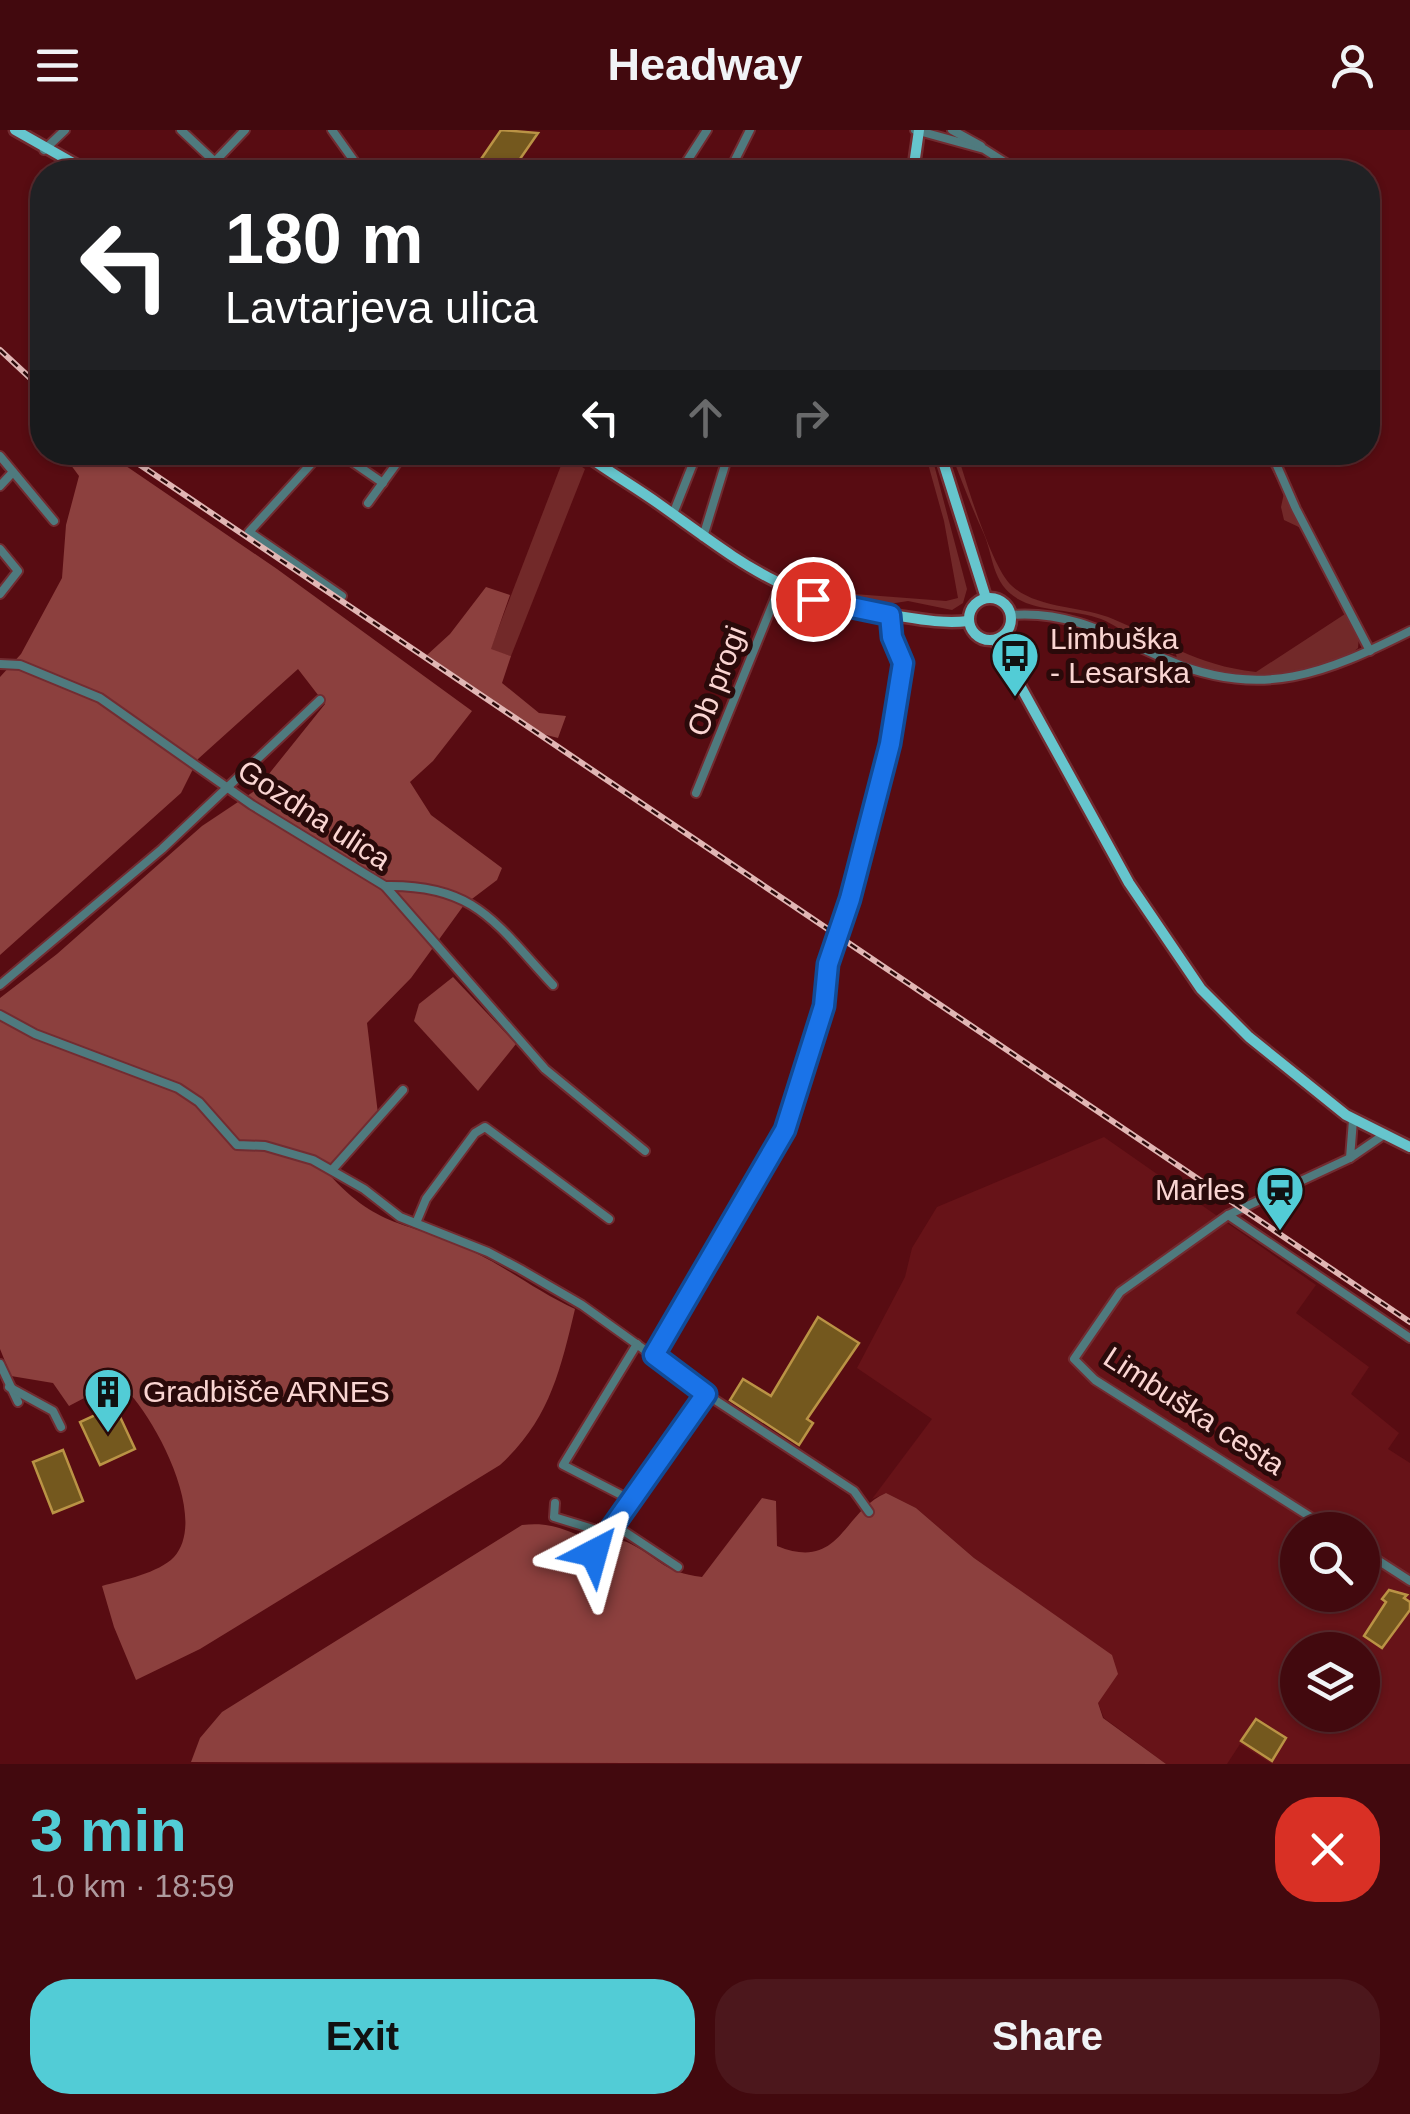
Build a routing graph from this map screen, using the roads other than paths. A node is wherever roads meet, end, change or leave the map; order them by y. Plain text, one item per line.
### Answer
1 (15, 130) edge
2 (65, 130) edge
3 (181, 130) edge
4 (245, 130) edge
5 (332, 130) edge
6 (707, 130) edge
7 (750, 130) edge
8 (918, 130) edge
9 (952, 130) edge
10 (984, 148) junction
11 (44, 150) junction
12 (64, 160) edge
13 (212, 160) edge
14 (216, 160) edge
15 (353, 160) edge
16 (688, 160) edge
17 (735, 160) edge
18 (914, 160) edge
19 (1002, 160) edge
20 (0, 456) edge
21 (310, 465) edge
22 (357, 465) edge
23 (396, 465) edge
24 (601, 465) edge
25 (725, 465) edge
26 (944, 465) edge
27 (1277, 465) edge
28 (692, 466) dead end
29 (13, 472) junction
30 (383, 483) junction
31 (0, 486) edge
32 (368, 504) dead end
33 (673, 514) junction
34 (54, 520) dead end
35 (703, 537) junction
36 (0, 549) edge
37 (780, 586) junction
38 (0, 594) edge
39 (342, 596) dead end
40 (986, 598) junction
41 (890, 615) junction
42 (1011, 615) junction
43 (968, 622) junction
44 (1410, 631) edge
45 (995, 640) junction
46 (1370, 651) junction
47 (0, 664) edge
48 (320, 700) dead end
49 (229, 788) junction
50 (696, 793) dead end
51 (385, 886) junction
52 (0, 985) edge
53 (553, 985) dead end
54 (0, 1015) edge
55 (402, 1090) dead end
56 (1353, 1120) junction
57 (1382, 1136) junction
58 (1410, 1146) edge
59 (645, 1151) dead end
60 (1350, 1158) junction
61 (332, 1170) junction
62 (1228, 1215) junction
63 (609, 1219) dead end
64 (416, 1223) junction
65 (1410, 1338) edge
66 (637, 1344) junction
67 (654, 1355) junction
68 (0, 1364) edge
69 (9, 1387) junction
70 (706, 1394) junction
71 (18, 1402) dead end
72 (61, 1426) dead end
73 (633, 1501) junction
74 (555, 1504) dead end
75 (869, 1512) dead end
76 (1303, 1512) edge
77 (616, 1526) junction
78 (606, 1533) junction
79 (594, 1553) dead end
80 (1380, 1562) edge
81 (678, 1567) dead end
82 (1410, 1581) edge

1 - 11 main road
2 - 11 street
3 - 13 street
4 - 14 street
5 - 15 street
6 - 16 street
7 - 17 street
8 - 10 street
8 - 18 main road
9 - 10 street
10 - 19 street
11 - 12 main road
20 - 29 street
21 - 39 street
22 - 30 street
23 - 30 street
24 - 33 main road
25 - 35 street
26 - 40 main road
27 - 46 street
28 - 33 street
29 - 31 street
29 - 34 street
30 - 32 street
33 - 35 main road
35 - 37 main road
36 - 38 street
37 - 41 main road
37 - 50 street, Ob progi
40 - 42 main road
40 - 43 main road
41 - 43 main road
41 - 67 street
42 - 45 main road
42 - 46 street
43 - 45 main road
44 - 46 street
45 - 56 main road
47 - 49 street, Gozdna ulica
48 - 49 street
49 - 51 street, Gozdna ulica
49 - 52 street
51 - 53 street
51 - 59 street, Gozdna ulica
54 - 61 street
55 - 61 street
56 - 57 main road
56 - 60 street
57 - 58 main road
57 - 60 street, Limbuška cesta
60 - 62 street, Limbuška cesta
61 - 64 street
62 - 65 street
62 - 76 street, Limbuška cesta
63 - 64 street
64 - 66 street
66 - 67 street
66 - 73 street
67 - 70 street
68 - 69 street
69 - 71 street
69 - 72 street
70 - 73 street
70 - 75 street
73 - 77 street
74 - 78 street
77 - 78 street
77 - 81 street
78 - 79 street
80 - 82 street

